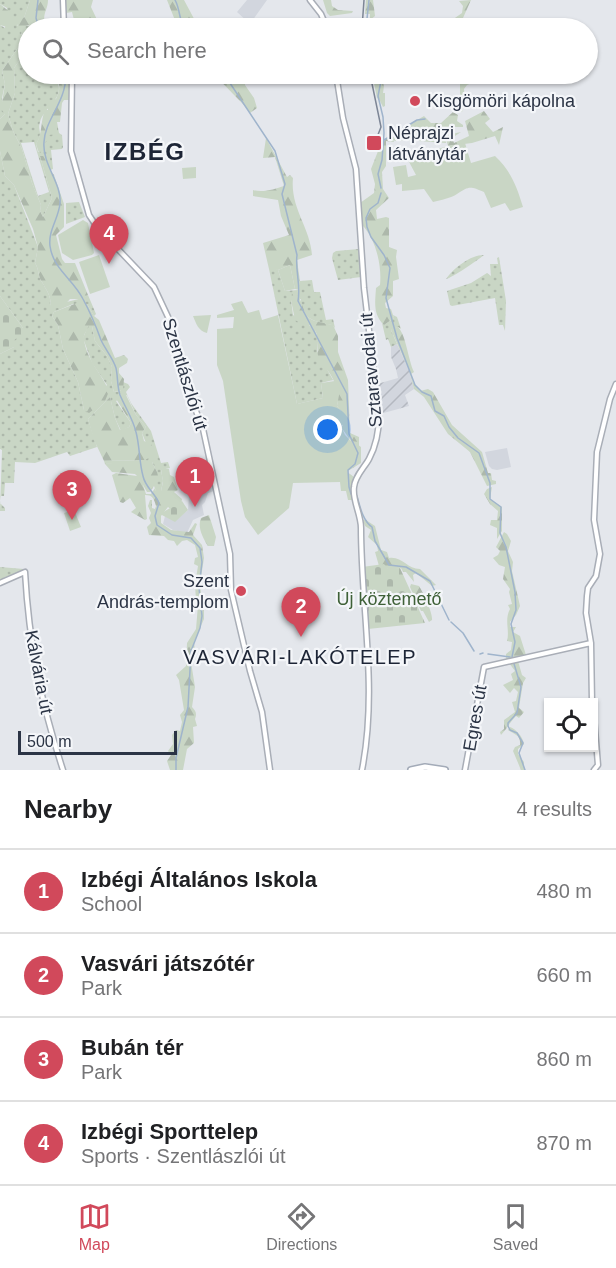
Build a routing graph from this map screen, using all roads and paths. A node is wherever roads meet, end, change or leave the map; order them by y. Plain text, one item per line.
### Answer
1 (63, 0) edge
2 (310, 0) edge
3 (64, 18) edge
4 (322, 18) edge
5 (72, 84) edge
6 (338, 84) edge
7 (616, 384) edge
8 (0, 583) edge
9 (591, 643) junction
10 (592, 698) edge
11 (597, 752) edge
12 (63, 770) edge
13 (270, 770) edge
14 (362, 770) edge
15 (411, 770) edge
16 (445, 770) edge
17 (465, 770) edge
18 (594, 770) edge

1 - 3 street
2 - 4 street
5 - 13 street, Szentlászlói út
6 - 14 street, Sztaravodai út
7 - 9 street
8 - 12 street, Kálvária út
9 - 10 street
9 - 17 street, Egres út
11 - 18 street
15 - 16 main road

